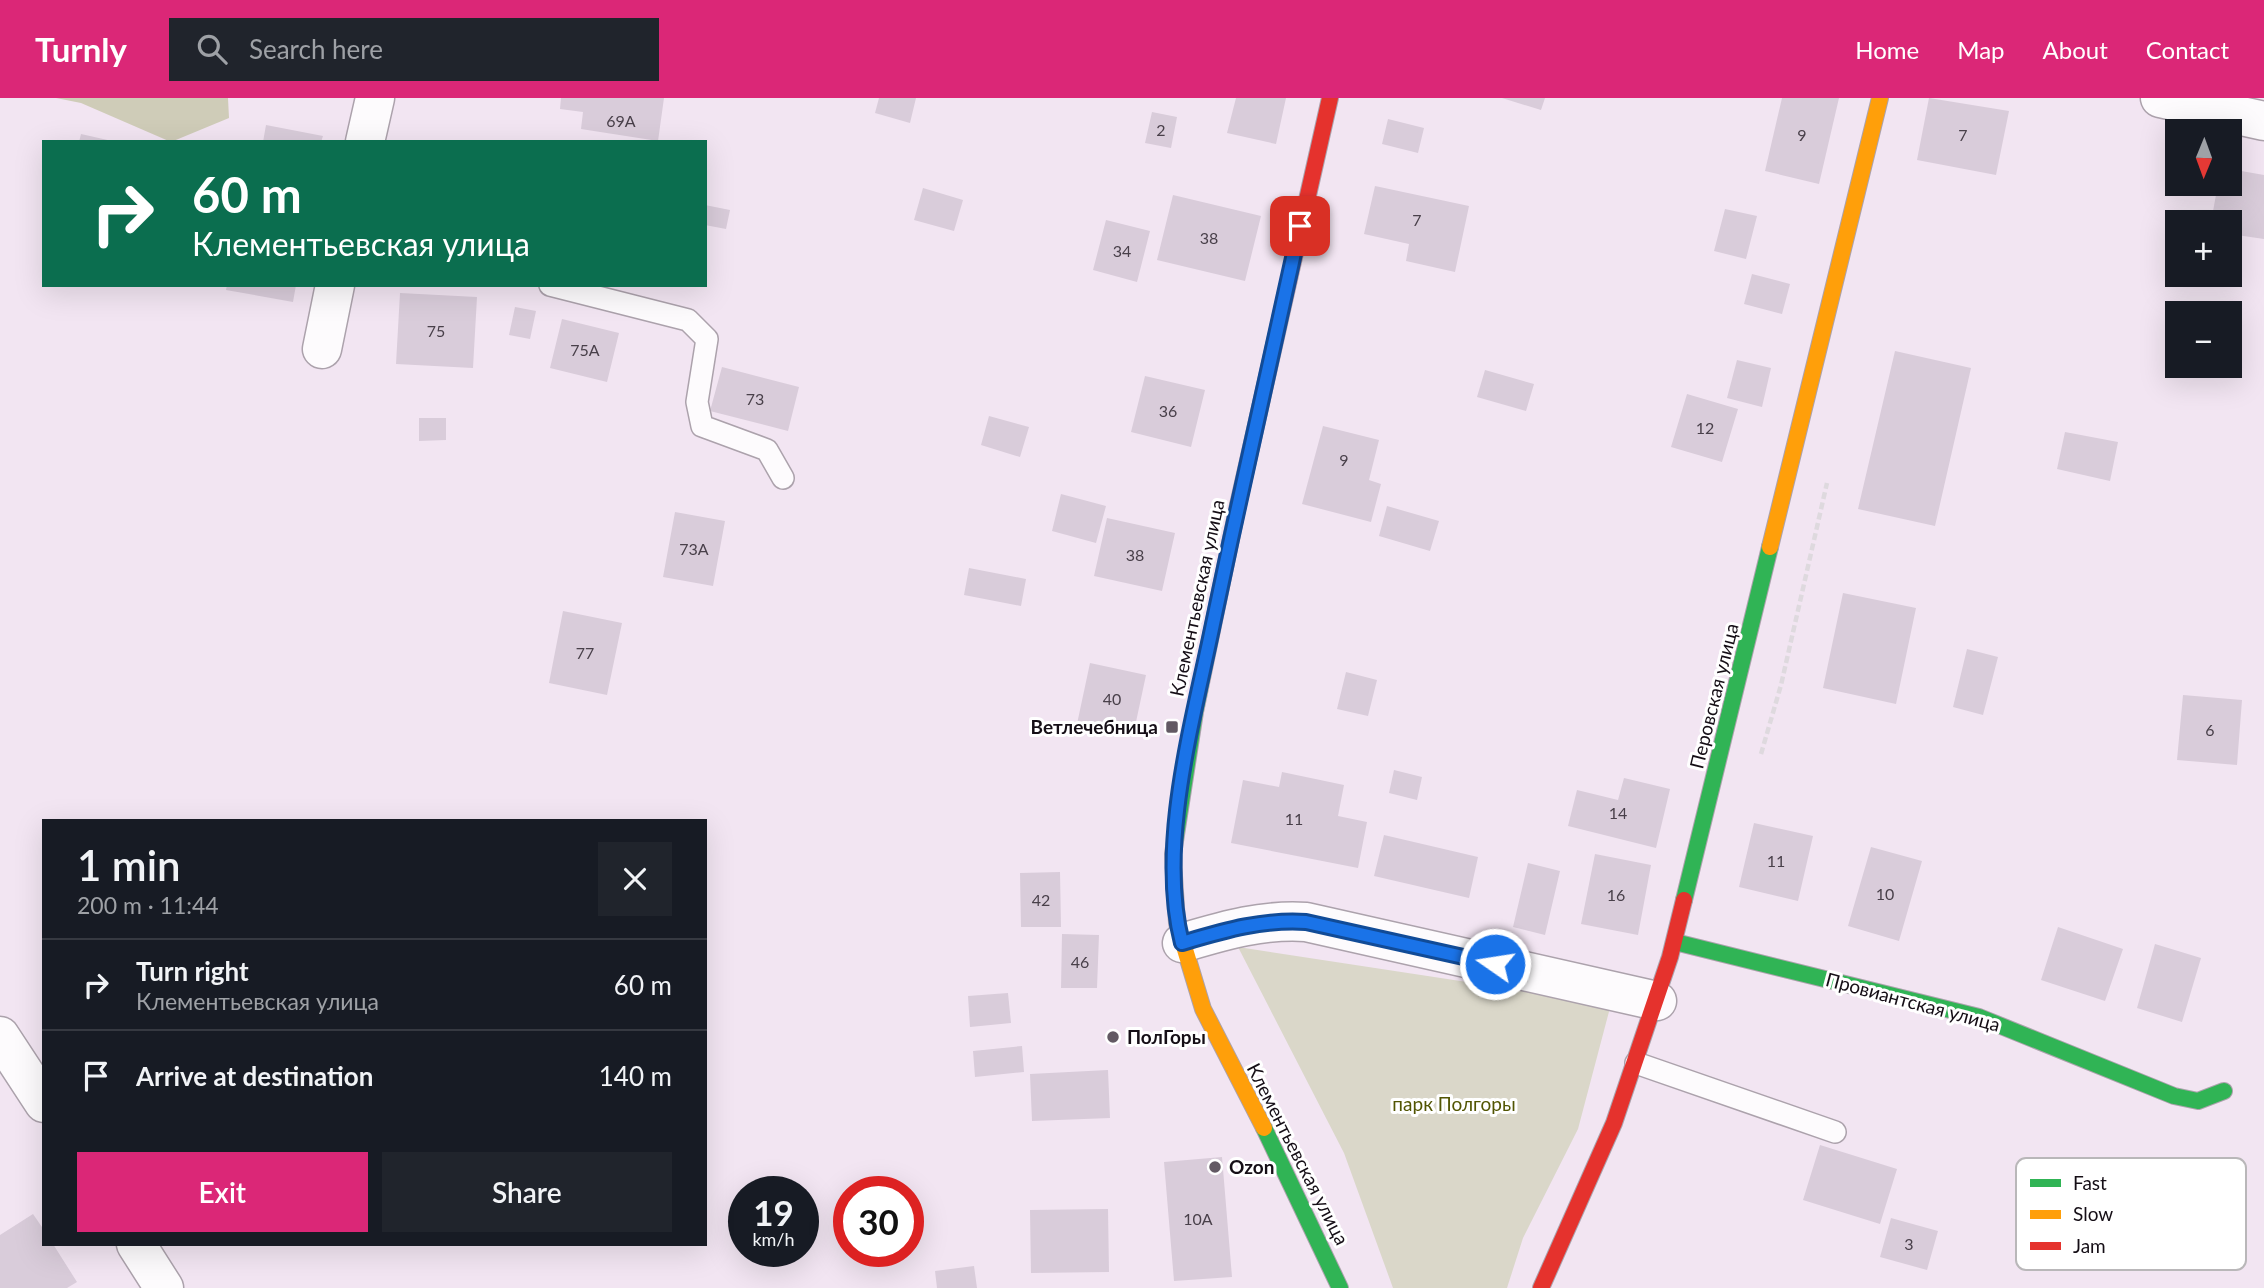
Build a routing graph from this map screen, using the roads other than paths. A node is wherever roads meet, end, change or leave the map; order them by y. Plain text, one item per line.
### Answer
1 (375, 98) edge
2 (1330, 98) edge
3 (1880, 98) edge
4 (2160, 98) edge
5 (2264, 121) edge
6 (365, 140) edge
7 (335, 287) edge
8 (558, 287) edge
9 (322, 349) dead end
10 (783, 478) dead end
11 (1675, 942) junction
12 (1182, 943) junction
13 (1657, 1001) junction
14 (0, 1036) edge
15 (1636, 1063) junction
16 (2224, 1091) dead end
17 (42, 1100) edge
18 (1835, 1132) dead end
19 (137, 1246) edge
20 (164, 1288) edge
21 (1340, 1288) edge
22 (1541, 1288) edge

1 - 6 street
2 - 12 main road, Клементьевская улица
3 - 11 main road, Перовская улица
4 - 5 street
7 - 9 street
8 - 10 lane
11 - 13 main road, Перовская улица
11 - 16 main road, Провиантская улица
12 - 13 street
12 - 21 main road, Клементьевская улица
13 - 15 main road, Перовская улица
14 - 17 street
15 - 18 lane
15 - 22 main road, Перовская улица
19 - 20 street

